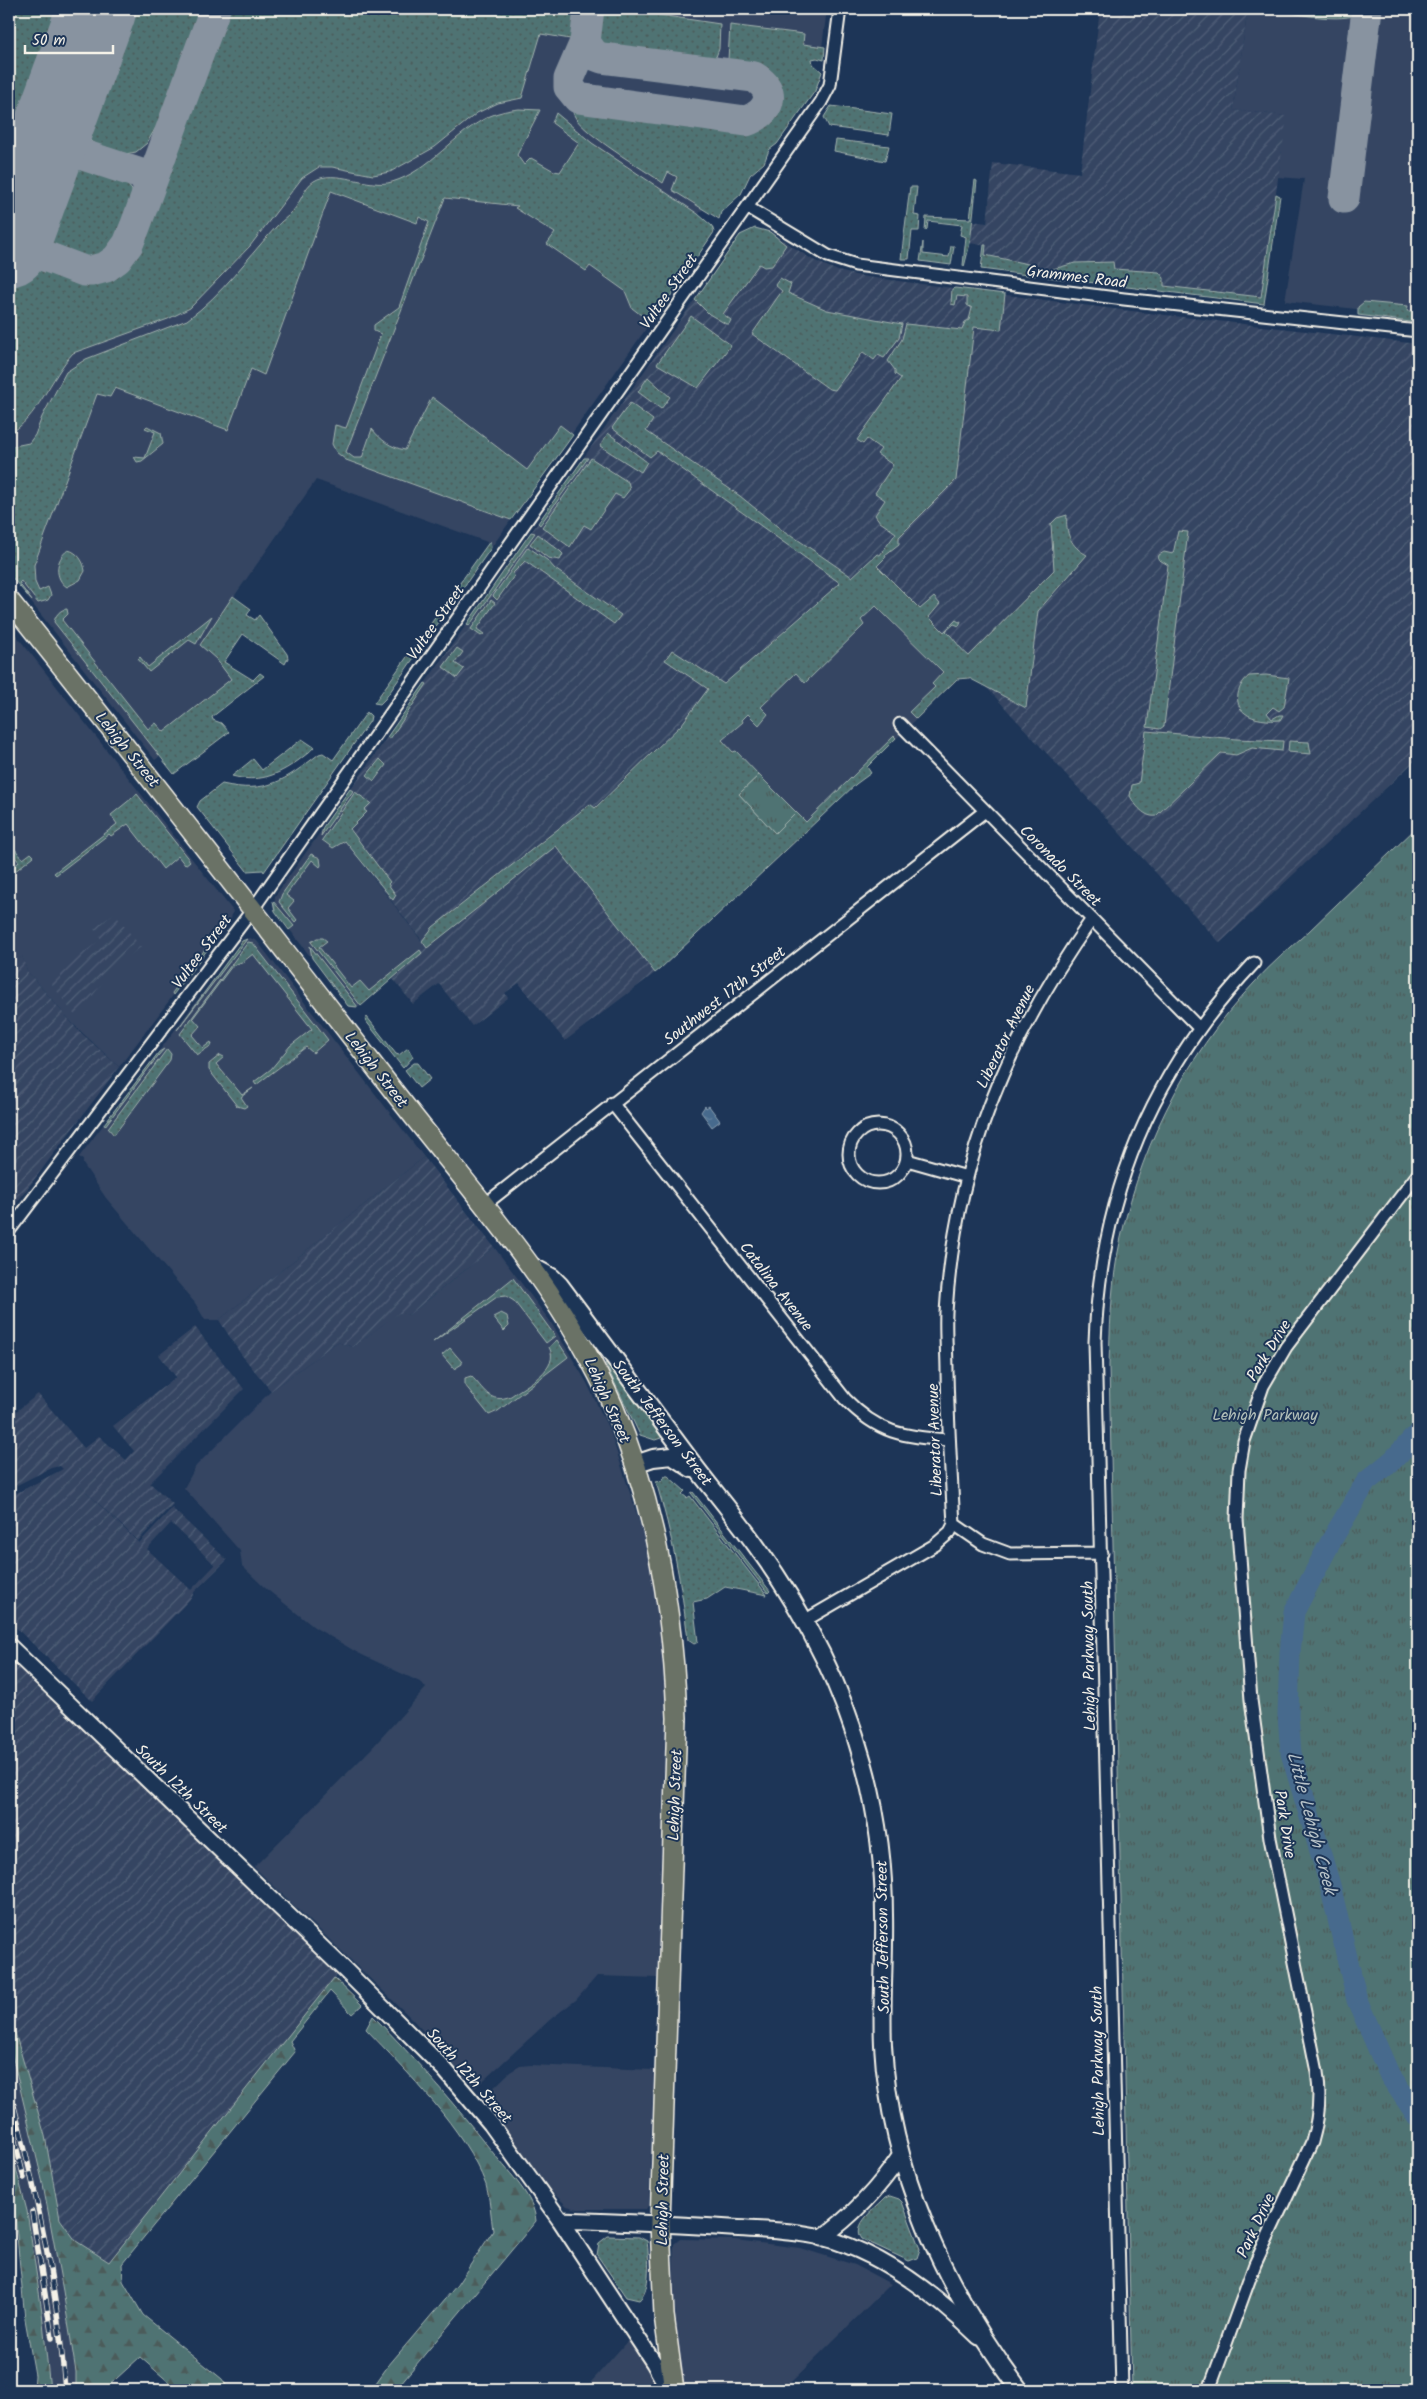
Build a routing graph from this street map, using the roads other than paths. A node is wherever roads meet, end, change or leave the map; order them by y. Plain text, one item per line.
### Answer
1 (840, 9) edge
2 (747, 207) junction
3 (1418, 331) edge
4 (9, 600) edge
5 (900, 724) dead end
6 (985, 811) junction
7 (253, 909) junction
8 (1092, 919) junction
9 (1254, 963) dead end
10 (1199, 1028) junction
11 (612, 1103) junction
12 (907, 1160) junction
13 (1418, 1174) edge
14 (967, 1177) junction
15 (483, 1206) junction
16 (9, 1231) edge
17 (528, 1264) junction
18 (948, 1440) junction
19 (635, 1464) junction
20 (716, 1494) junction
21 (954, 1524) junction
22 (1102, 1553) junction
23 (804, 1621) junction
24 (9, 1646) edge
25 (901, 2155) junction
26 (560, 2220) junction
27 (660, 2223) junction
28 (821, 2238) junction
29 (986, 2344) junction
30 (669, 2390) edge
31 (674, 2390) edge
32 (1020, 2390) edge
33 (1122, 2390) edge
34 (1209, 2390) edge

1 - 2 street, Vultee Street
2 - 3 street, Grammes Road
2 - 7 street, Vultee Street
4 - 7 main road, Lehigh Street
5 - 6 street, Coronado Street
6 - 8 street, Coronado Street
6 - 11 street, Southwest 17th Street
7 - 15 main road, Lehigh Street
7 - 16 street, Vultee Street
8 - 10 street, Coronado Street
8 - 14 street, Liberator Avenue
9 - 10 street, Lehigh Parkway South
10 - 22 street, Lehigh Parkway South
11 - 15 street, Southwest 17th Street
11 - 18 street, Catalina Avenue
12 - 12 street
12 - 14 street
13 - 34 street, Park Drive
14 - 18 street, Liberator Avenue
15 - 17 main road, Lehigh Street
17 - 19 main road, Lehigh Street
17 - 20 main road, South Jefferson Street
18 - 21 street, Liberator Avenue
19 - 20 main road, South Jefferson Street
19 - 27 main road, Lehigh Street
20 - 23 main road, South Jefferson Street
21 - 22 street
21 - 23 street
22 - 33 street, Lehigh Parkway South
23 - 25 main road, South Jefferson Street
24 - 26 street, South 12th Street
25 - 28 street
25 - 29 main road, South Jefferson Street
26 - 27 street
26 - 30 street, South 12th Street
27 - 28 street
27 - 31 main road, Lehigh Street
28 - 29 street
29 - 32 main road, South Jefferson Street

